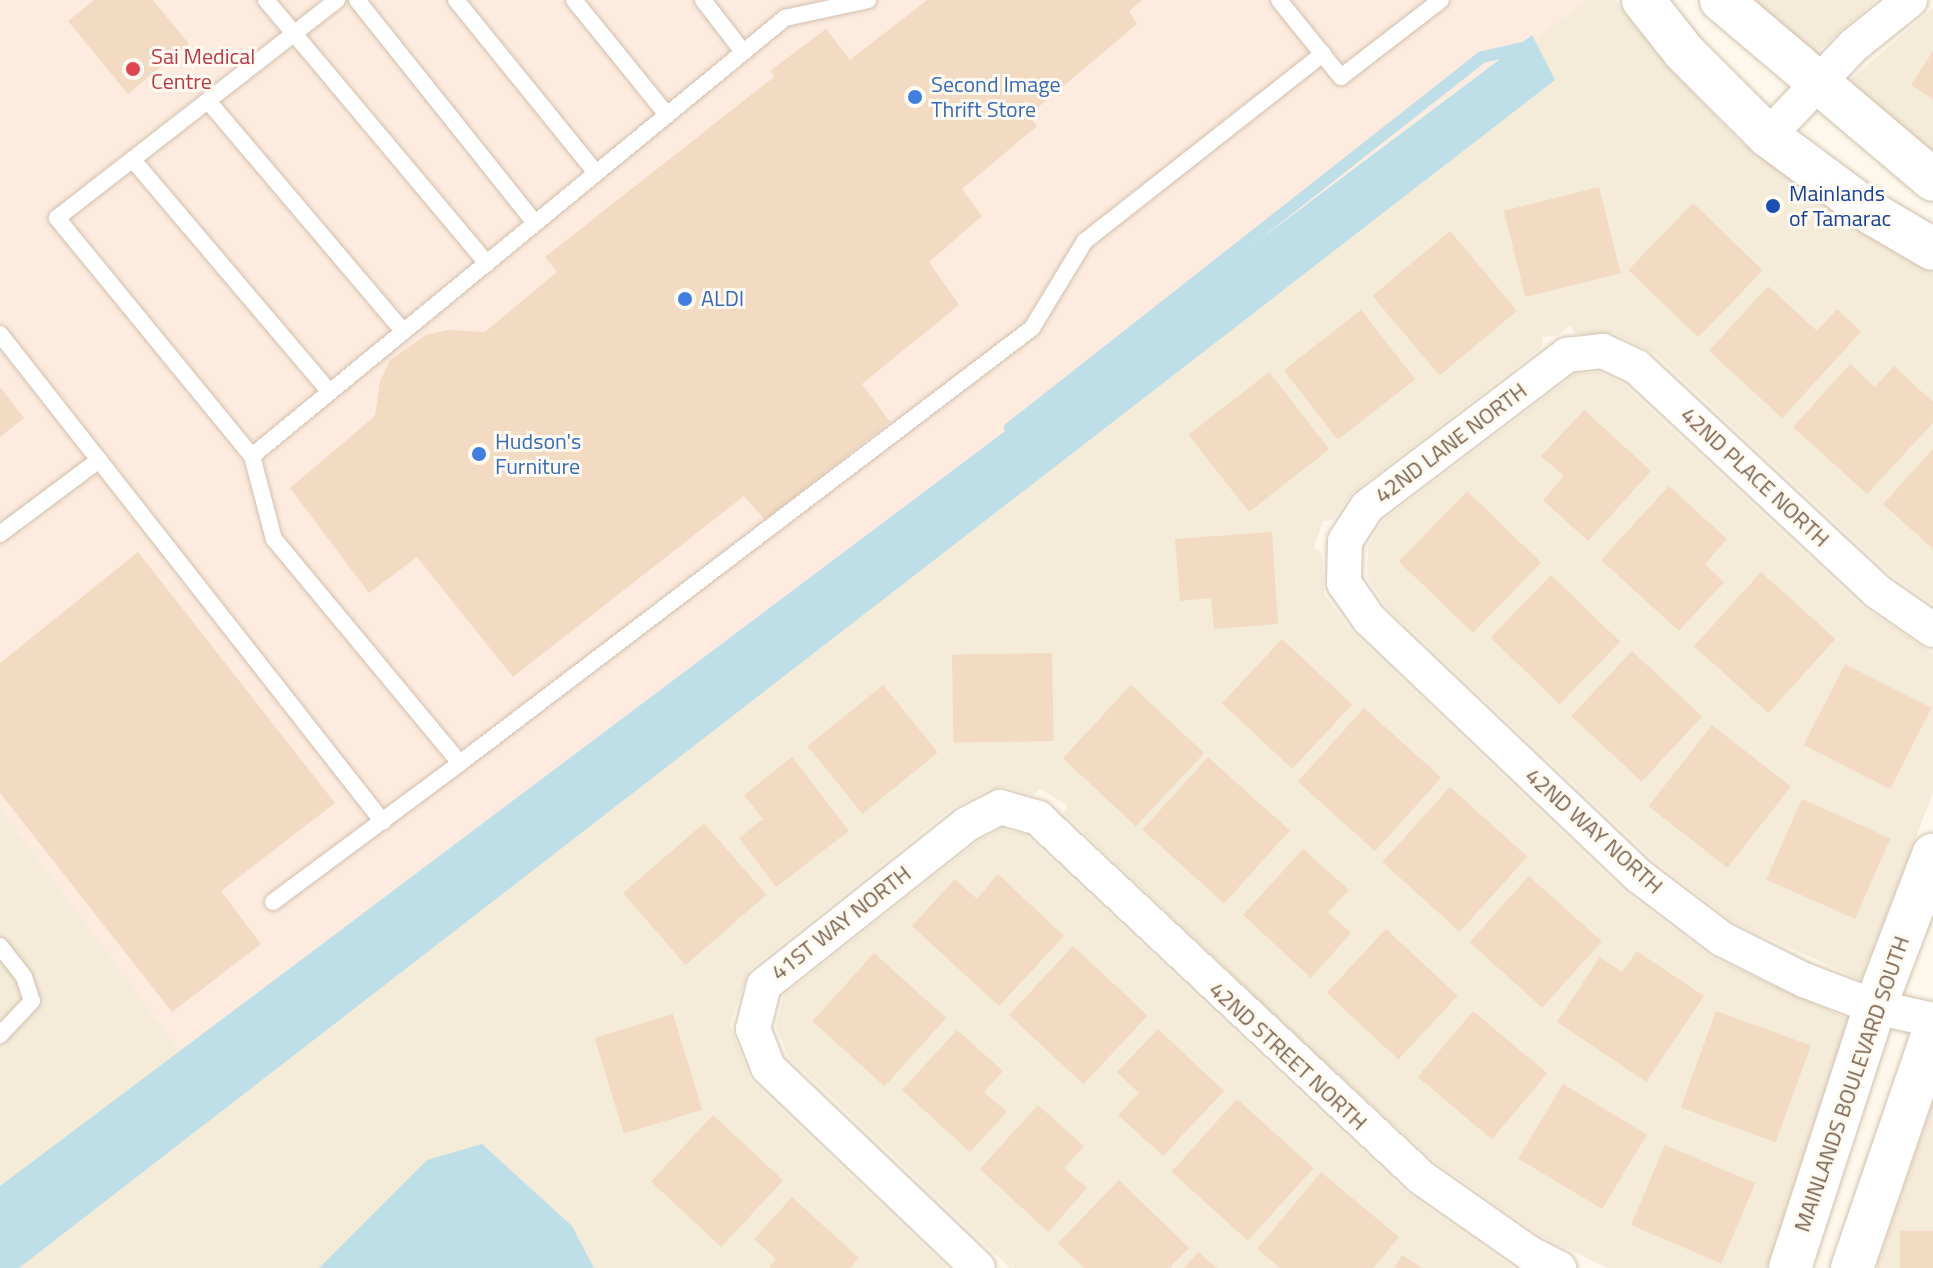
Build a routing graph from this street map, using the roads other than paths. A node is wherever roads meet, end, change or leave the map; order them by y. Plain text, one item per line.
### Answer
1 (266, 0) edge
2 (337, 0) edge
3 (357, 0) edge
4 (456, 0) edge
5 (574, 0) edge
6 (703, 0) edge
7 (868, 0) edge
8 (1279, 0) edge
9 (1441, 0) edge
10 (1643, 0) edge
11 (1721, 0) edge
12 (1910, 0) edge
13 (830, 4) edge
14 (293, 34) junction
15 (743, 52) junction
16 (1323, 54) junction
17 (1816, 85) junction
18 (208, 101) junction
19 (667, 115) junction
20 (1768, 136) junction
21 (133, 160) junction
22 (596, 173) junction
23 (1933, 180) edge
24 (535, 223) junction
25 (1933, 249) edge
26 (487, 263) junction
27 (403, 331) junction
28 (0, 334) edge
29 (1567, 355) joint
30 (330, 392) junction
31 (252, 456) junction
32 (99, 460) junction
33 (0, 534) edge
34 (1345, 541) joint
35 (1933, 630) edge
36 (460, 763) junction
37 (1038, 818) joint
38 (383, 822) junction
39 (1933, 855) edge
40 (273, 902) dead end
41 (0, 946) edge
42 (1875, 1007) junction
43 (1933, 1020) edge
44 (1933, 1033) edge
45 (0, 1035) edge
46 (978, 1268) edge
47 (1559, 1268) edge
48 (1790, 1268) edge
49 (1852, 1268) edge

1 - 14 lane
2 - 14 lane
3 - 24 lane
4 - 22 lane
5 - 19 lane
6 - 15 lane
7 - 13 lane
8 - 16 lane
9 - 16 lane
10 - 20 street
11 - 17 street
12 - 17 street
13 - 15 lane
14 - 18 lane
14 - 26 lane
15 - 19 lane
16 - 36 lane
17 - 20 street
17 - 23 street
18 - 21 lane
18 - 27 lane
19 - 22 lane
20 - 25 street
21 - 30 lane
21 - 31 lane
22 - 24 lane
24 - 26 lane
26 - 27 lane
27 - 30 lane
28 - 32 lane
29 - 34 street, 42ND LANE NORTH
29 - 35 street, 42ND PLACE NORTH
30 - 31 lane
31 - 36 lane
32 - 33 lane
32 - 38 lane
34 - 42 street, 42ND WAY NORTH
36 - 38 lane
37 - 46 street, 41ST WAY NORTH
37 - 47 street, 42ND STREET NORTH
38 - 40 lane
39 - 42 street, MAINLANDS BOULEVARD SOUTH
41 - 45 lane
42 - 43 street, 42ND WAY NORTH
42 - 48 street, MAINLANDS BOULEVARD SOUTH
44 - 49 street

